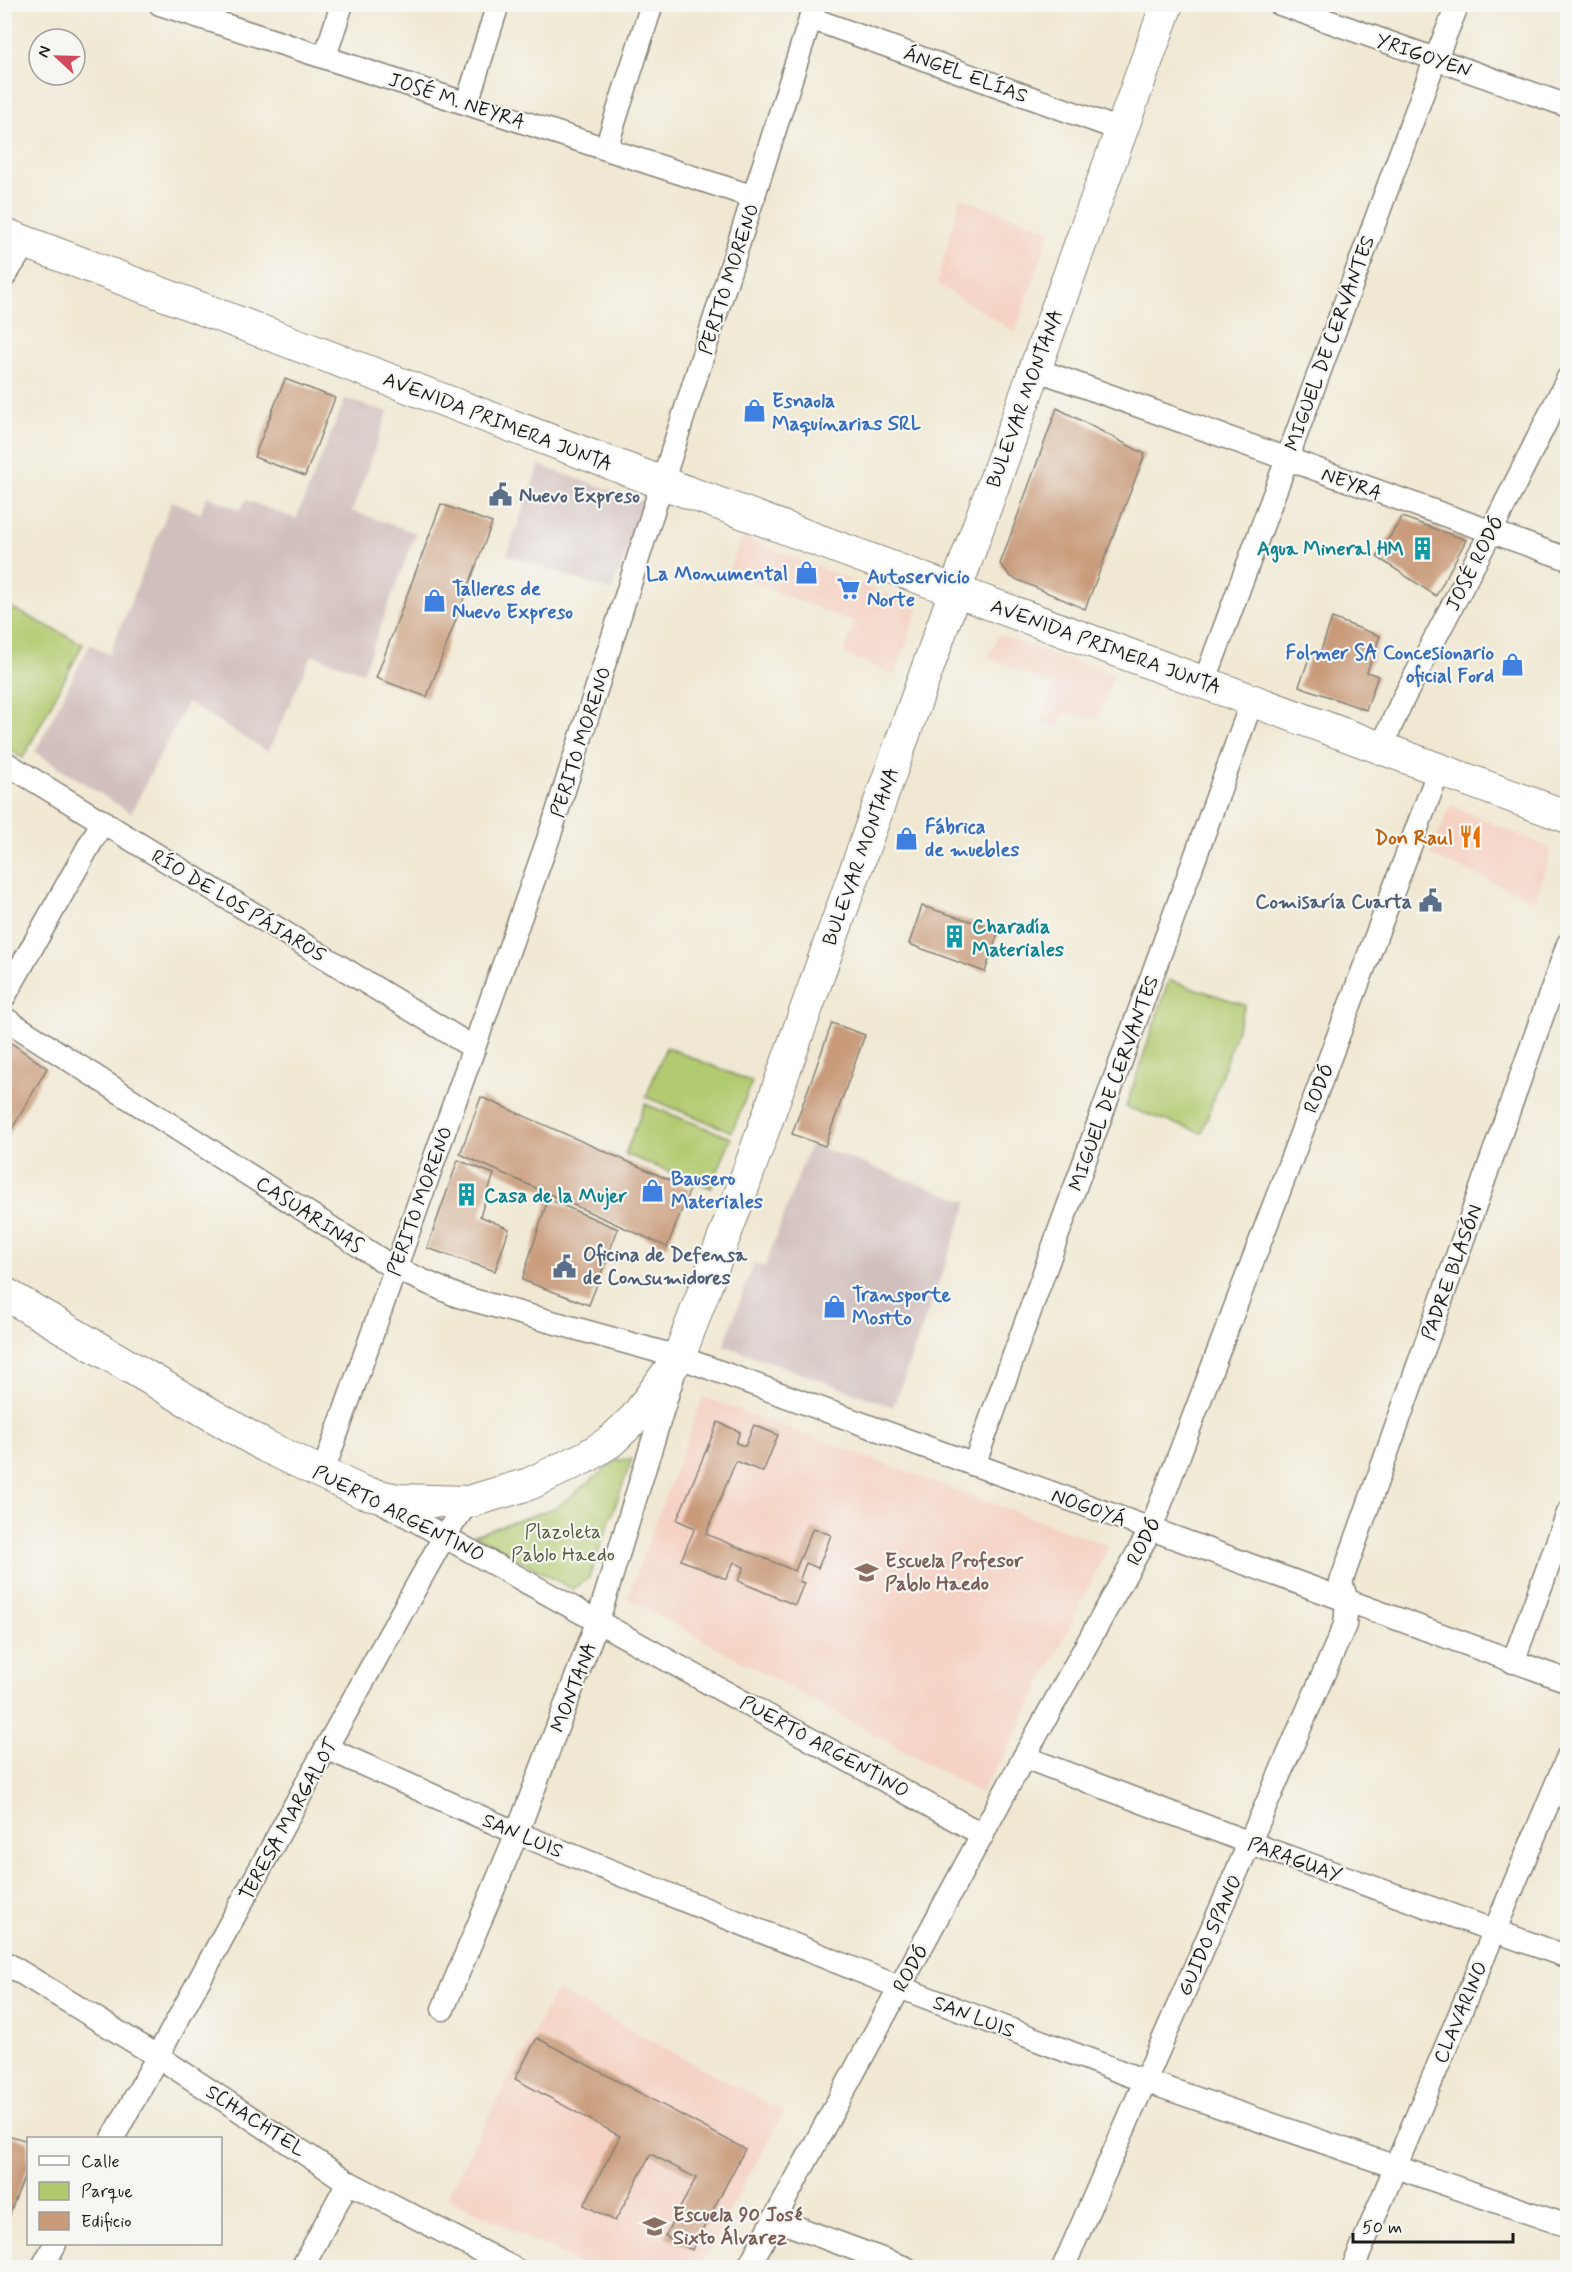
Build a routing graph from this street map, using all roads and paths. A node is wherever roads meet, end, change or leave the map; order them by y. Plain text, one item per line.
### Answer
1 (342, 4) edge
2 (498, 4) edge
3 (652, 4) edge
4 (1167, 4) edge
5 (1280, 4) edge
6 (1458, 4) edge
7 (172, 6) edge
8 (813, 11) edge
9 (325, 57) junction
10 (1435, 60) junction
11 (467, 103) junction
12 (1568, 106) edge
13 (1121, 130) junction
14 (606, 148) junction
15 (754, 197) junction
16 (16, 238) edge
17 (4, 277) edge
18 (1035, 369) junction
19 (1568, 378) edge
20 (1286, 459) junction
21 (663, 483) junction
22 (1491, 532) junction
23 (1568, 560) edge
24 (955, 591) junction
25 (1204, 683) junction
26 (1252, 701) junction
27 (1381, 748) junction
28 (4, 762) edge
29 (1439, 770) junction
30 (1568, 817) edge
31 (103, 821) junction
32 (1568, 944) edge
33 (4, 997) edge
34 (4, 1018) edge
35 (474, 1048) junction
36 (394, 1268) junction
37 (4, 1293) edge
38 (679, 1358) junction
39 (974, 1465) junction
40 (323, 1472) junction
41 (362, 1492) junction
42 (468, 1502) junction
43 (1568, 1513) edge
44 (1151, 1529) junction
45 (445, 1535) junction
46 (1347, 1601) junction
47 (598, 1620) junction
48 (1513, 1662) junction
49 (1568, 1681) edge
50 (326, 1748) junction
51 (1568, 1756) edge
52 (1024, 1757) junction
53 (517, 1833) junction
54 (983, 1835) junction
55 (1250, 1843) junction
56 (1495, 1930) junction
57 (1568, 1957) edge
58 (4, 1962) edge
59 (899, 1987) junction
60 (443, 2008) dead end
61 (159, 2057) junction
62 (1144, 2081) junction
63 (114, 2137) edge
64 (1395, 2167) junction
65 (348, 2182) junction
66 (774, 2219) junction
67 (1568, 2226) edge
68 (54, 2245) edge
69 (42, 2268) edge
70 (302, 2268) edge
71 (513, 2268) edge
72 (748, 2268) edge
73 (906, 2268) edge
74 (1063, 2268) edge
75 (1353, 2268) edge

1 - 9 street
2 - 11 street
3 - 14 street
4 - 13 main road, BULEVAR MONTANA
5 - 10 street, YRIGOYEN
6 - 10 street, MIGUEL DE CERVANTES
7 - 9 street, JOSÉ M. NEYRA
8 - 13 street, ÁNGEL ELÍAS
8 - 15 street, PERITO MORENO
9 - 11 street, JOSÉ M. NEYRA
10 - 12 street, YRIGOYEN
10 - 20 street, MIGUEL DE CERVANTES
11 - 14 street, JOSÉ M. NEYRA
13 - 18 main road, BULEVAR MONTANA
14 - 15 street, JOSÉ M. NEYRA
15 - 21 street, PERITO MORENO
16 - 17 street
16 - 21 main road, AVENIDA PRIMERA JUNTA
18 - 20 street, NEYRA
18 - 24 main road, BULEVAR MONTANA
19 - 22 street, JOSÉ RODÓ
20 - 22 street, NEYRA
20 - 25 street, MIGUEL DE CERVANTES
21 - 24 main road, AVENIDA PRIMERA JUNTA
21 - 35 street, PERITO MORENO
22 - 23 street, NEYRA
22 - 27 street, JOSÉ RODÓ
24 - 25 main road, AVENIDA PRIMERA JUNTA
24 - 38 main road, BULEVAR MONTANA
25 - 26 main road, AVENIDA PRIMERA JUNTA
26 - 27 main road, AVENIDA PRIMERA JUNTA
26 - 39 street, MIGUEL DE CERVANTES
27 - 29 main road, AVENIDA PRIMERA JUNTA
28 - 31 street, RÍO DE LOS PÁJAROS
29 - 30 main road, AVENIDA PRIMERA JUNTA
29 - 44 street, RODÓ
31 - 33 street
31 - 35 street, RÍO DE LOS PÁJAROS
32 - 46 street, PADRE BLASÓN
34 - 36 street, CASUARINAS
35 - 36 street, PERITO MORENO
36 - 38 street, CASUARINAS
36 - 40 street, PERITO MORENO
37 - 40 main road, PUERTO ARGENTINO
38 - 39 street, NOGOYÁ
38 - 42 main road, BULEVAR MONTANA
38 - 47 street, MONTANA
39 - 44 street, NOGOYÁ
40 - 41 main road, PUERTO ARGENTINO
41 - 42 main road, BULEVAR MONTANA
41 - 45 street, PUERTO ARGENTINO
42 - 45 street, TERESA MARGALOT
43 - 48 street
44 - 46 street, NOGOYÁ
44 - 52 street, RODÓ
45 - 47 street, PUERTO ARGENTINO
45 - 50 street, TERESA MARGALOT
46 - 48 street, NOGOYÁ
46 - 55 street, GUIDO SPANO
47 - 53 street, MONTANA
47 - 54 street, PUERTO ARGENTINO
48 - 49 street, NOGOYÁ
50 - 53 street, SAN LUIS
50 - 61 street, TERESA MARGALOT
51 - 56 street, CLAVARINO
52 - 54 street, RODÓ
52 - 55 street, PARAGUAY
53 - 59 street, SAN LUIS
53 - 60 street, MONTANA
54 - 59 street, RODÓ
55 - 56 street, PARAGUAY
55 - 62 street, GUIDO SPANO
56 - 57 street, PARAGUAY
56 - 64 street, CLAVARINO
58 - 61 street, SCHACHTEL
59 - 62 street, SAN LUIS
59 - 66 street, RODÓ
61 - 63 street, TERESA MARGALOT
61 - 65 street, SCHACHTEL
62 - 64 street, SAN LUIS
62 - 74 street, GUIDO SPANO
64 - 67 street, SAN LUIS
64 - 75 street, CLAVARINO
65 - 70 street
65 - 71 street, SCHACHTEL
66 - 72 street, RODÓ
66 - 73 street
68 - 69 street

